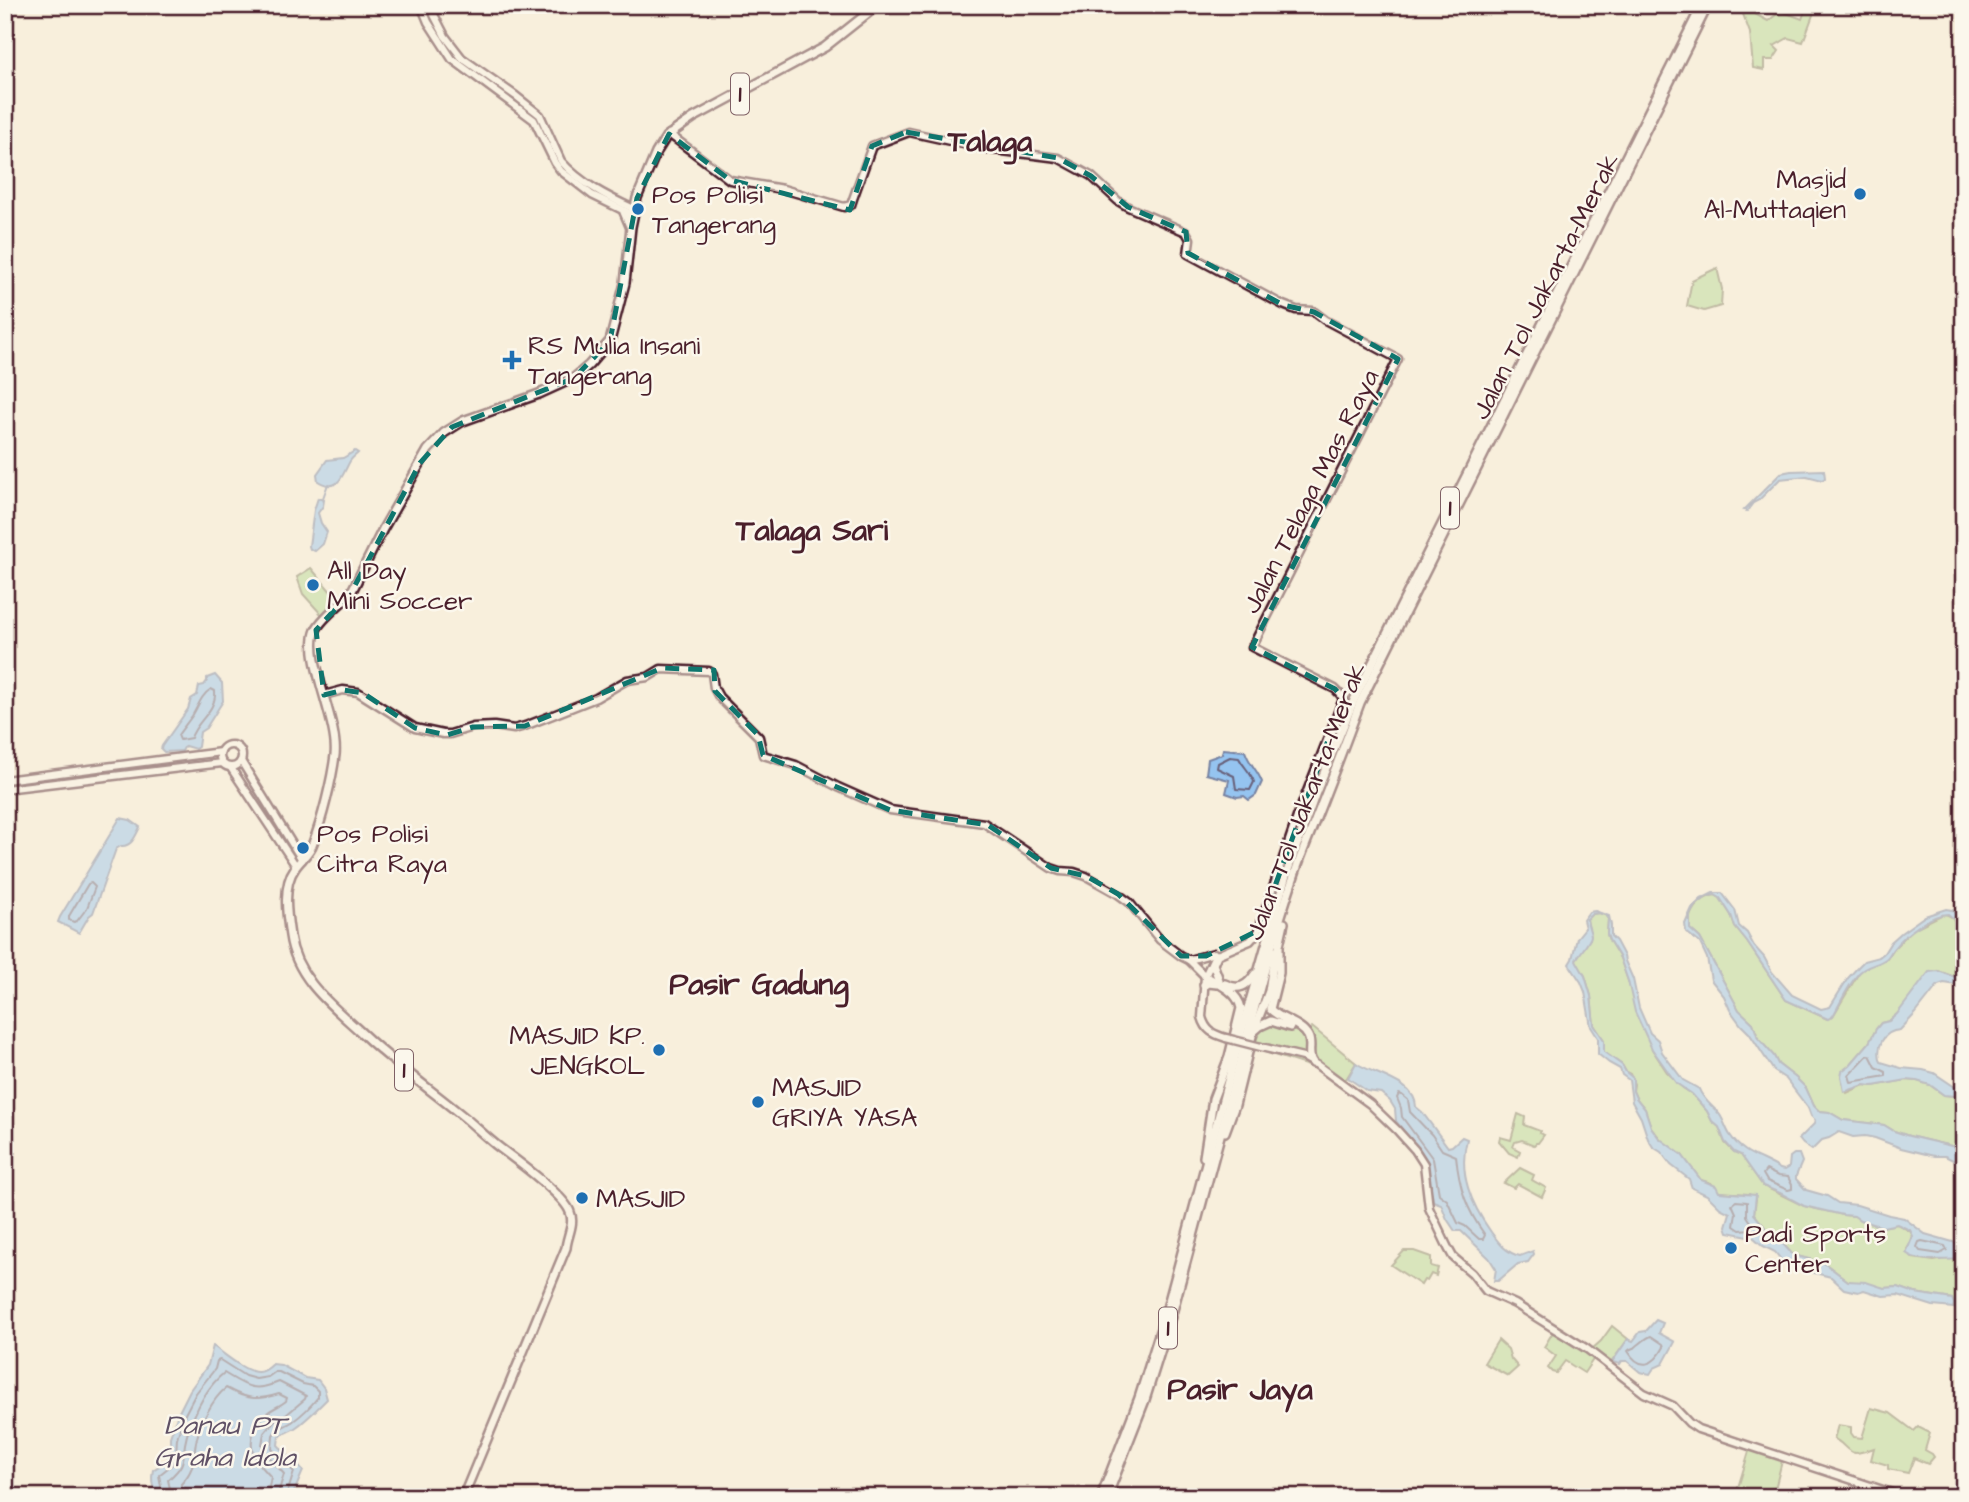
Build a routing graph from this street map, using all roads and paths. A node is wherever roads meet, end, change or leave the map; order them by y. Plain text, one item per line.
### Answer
1 (421, 5) edge
2 (429, 5) edge
3 (878, 5) edge
4 (1702, 5) edge
5 (1708, 5) edge
6 (669, 134) junction
7 (564, 169) junction
8 (637, 198) junction
9 (625, 208) junction
10 (634, 212) junction
11 (631, 226) junction
12 (378, 539) junction
13 (324, 695) junction
14 (221, 752) junction
15 (241, 761) junction
16 (222, 764) junction
17 (106, 768) junction
18 (231, 768) junction
19 (246, 768) junction
20 (236, 775) junction
21 (106, 777) junction
22 (5, 780) edge
23 (5, 789) edge
24 (278, 821) junction
25 (269, 827) junction
26 (1303, 850) junction
27 (309, 851) junction
28 (299, 863) junction
29 (1278, 926) junction
30 (1215, 954) junction
31 (1192, 962) junction
32 (1260, 967) junction
33 (1204, 973) junction
34 (1222, 984) junction
35 (1204, 985) junction
36 (1254, 1032) junction
37 (1303, 1057) junction
38 (1313, 1063) junction
39 (1216, 1155) junction
40 (1202, 1178) junction
41 (463, 1497) edge
42 (1101, 1497) edge
43 (1107, 1497) edge
44 (1905, 1497) edge

1 - 7 main road
2 - 7 main road
3 - 6 highway, 1
4 - 32 highway, Jalan Tol Jakarta–Merak / 1
5 - 26 highway, Jalan Tol Jakarta–Merak / 1
6 - 8 highway, 1
6 - 30 main road, Jalan Telaga Mas Raya
7 - 9 main road
8 - 9 highway
8 - 10 highway, 1
9 - 10 main road
9 - 11 highway
10 - 11 highway, 1
11 - 12 highway, 1
12 - 13 highway, 1
12 - 27 highway, 1
13 - 27 highway, 1
13 - 31 main road
14 - 15 main road
14 - 16 main road
14 - 17 main road
15 - 18 main road
15 - 19 main road
16 - 18 main road
16 - 21 main road
17 - 21 main road
17 - 22 main road
18 - 20 main road
19 - 20 main road
19 - 24 main road
20 - 25 main road
21 - 23 main road
24 - 25 main road
24 - 28 main road
25 - 28 main road
26 - 29 highway, Jalan Tol Jakarta–Merak / 1
26 - 38 highway
27 - 28 highway, 1
28 - 41 highway, 1
29 - 36 highway
29 - 39 highway, Jalan Tol Jakarta–Merak / 1
30 - 31 main road, Jalan Telaga Mas Raya
30 - 33 main road
30 - 34 highway
31 - 33 main road
31 - 35 main road
32 - 34 highway
32 - 40 highway, Jalan Tol Jakarta–Merak / 1
33 - 34 highway
33 - 35 main road
34 - 35 highway
34 - 40 highway
35 - 37 main road, bridge
36 - 37 highway
36 - 39 highway
37 - 38 main road
38 - 44 main road
39 - 43 highway, Jalan Tol Jakarta–Merak / 1
40 - 42 highway, Jalan Tol Jakarta–Merak / 1

